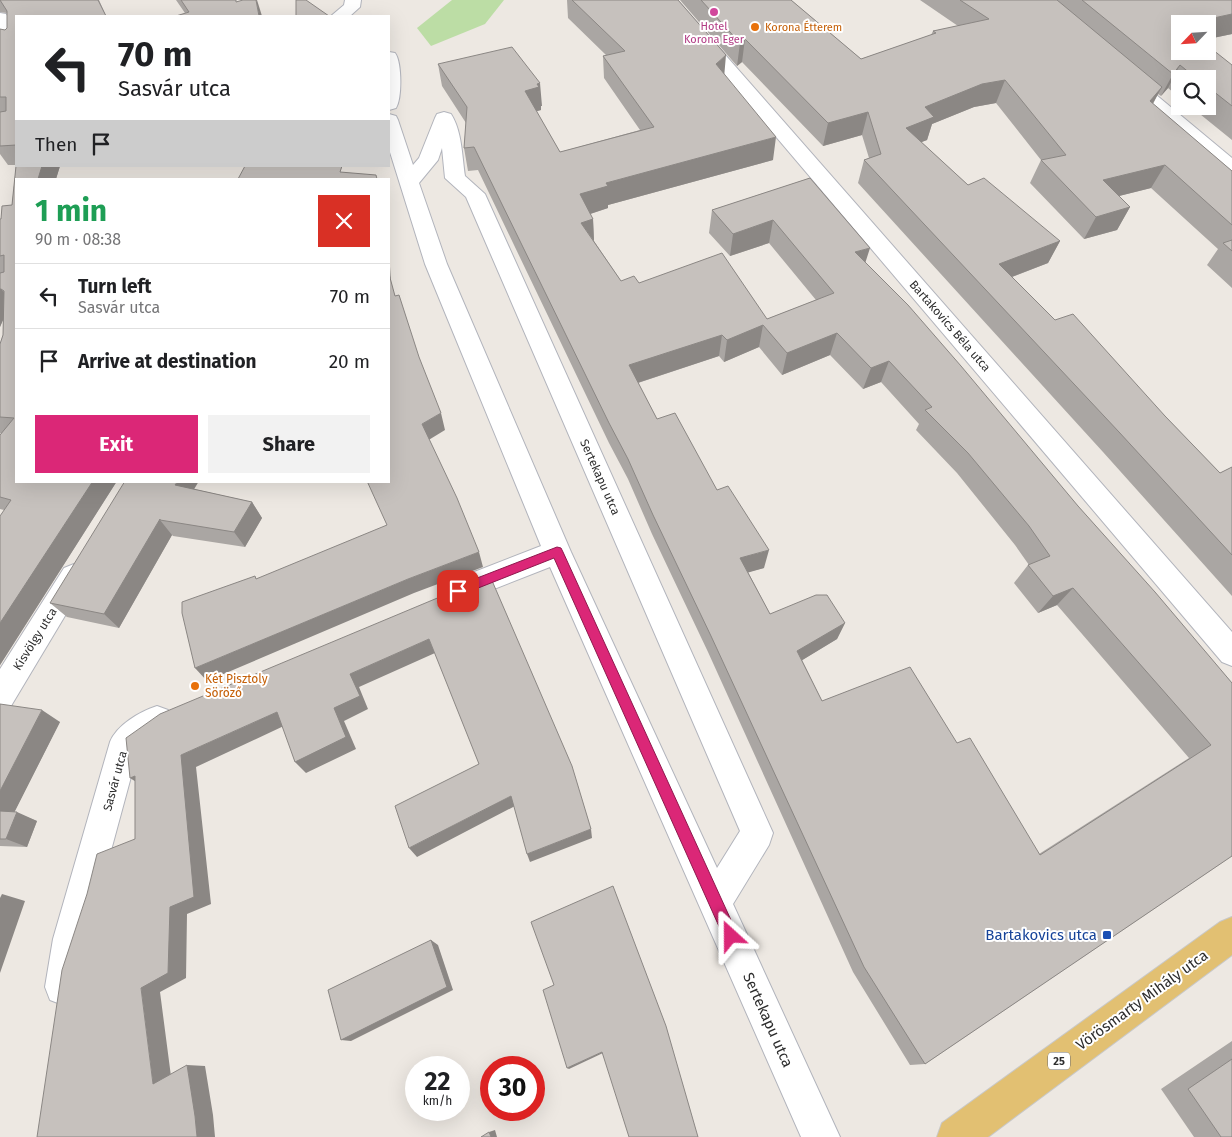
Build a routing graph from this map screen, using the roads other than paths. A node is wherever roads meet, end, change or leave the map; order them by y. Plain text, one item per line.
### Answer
1 (668, 0) edge
2 (0, 18) edge
3 (15, 40) edge
4 (1114, 69) edge
5 (390, 123) edge
6 (1232, 168) edge
7 (410, 181) junction
8 (557, 552) junction
9 (87, 555) edge
10 (434, 600) edge
11 (1232, 653) edge
12 (0, 696) edge
13 (181, 708) edge
14 (715, 902) junction
15 (1232, 934) edge
16 (59, 1014) edge
17 (821, 1137) edge
18 (956, 1137) edge

1 - 11 street, Bartakovics Béla utca
2 - 3 street
4 - 6 street
5 - 7 street, Sertekapu utca
7 - 8 street, Sertekapu utca
7 - 14 street, Sertekapu utca
8 - 10 street
8 - 14 street, Sertekapu utca
9 - 12 street, Kisvölgy utca
13 - 16 street, Sasvár utca
14 - 17 street, Sertekapu utca
15 - 18 main road, Vörösmarty Mihály utca / 25

